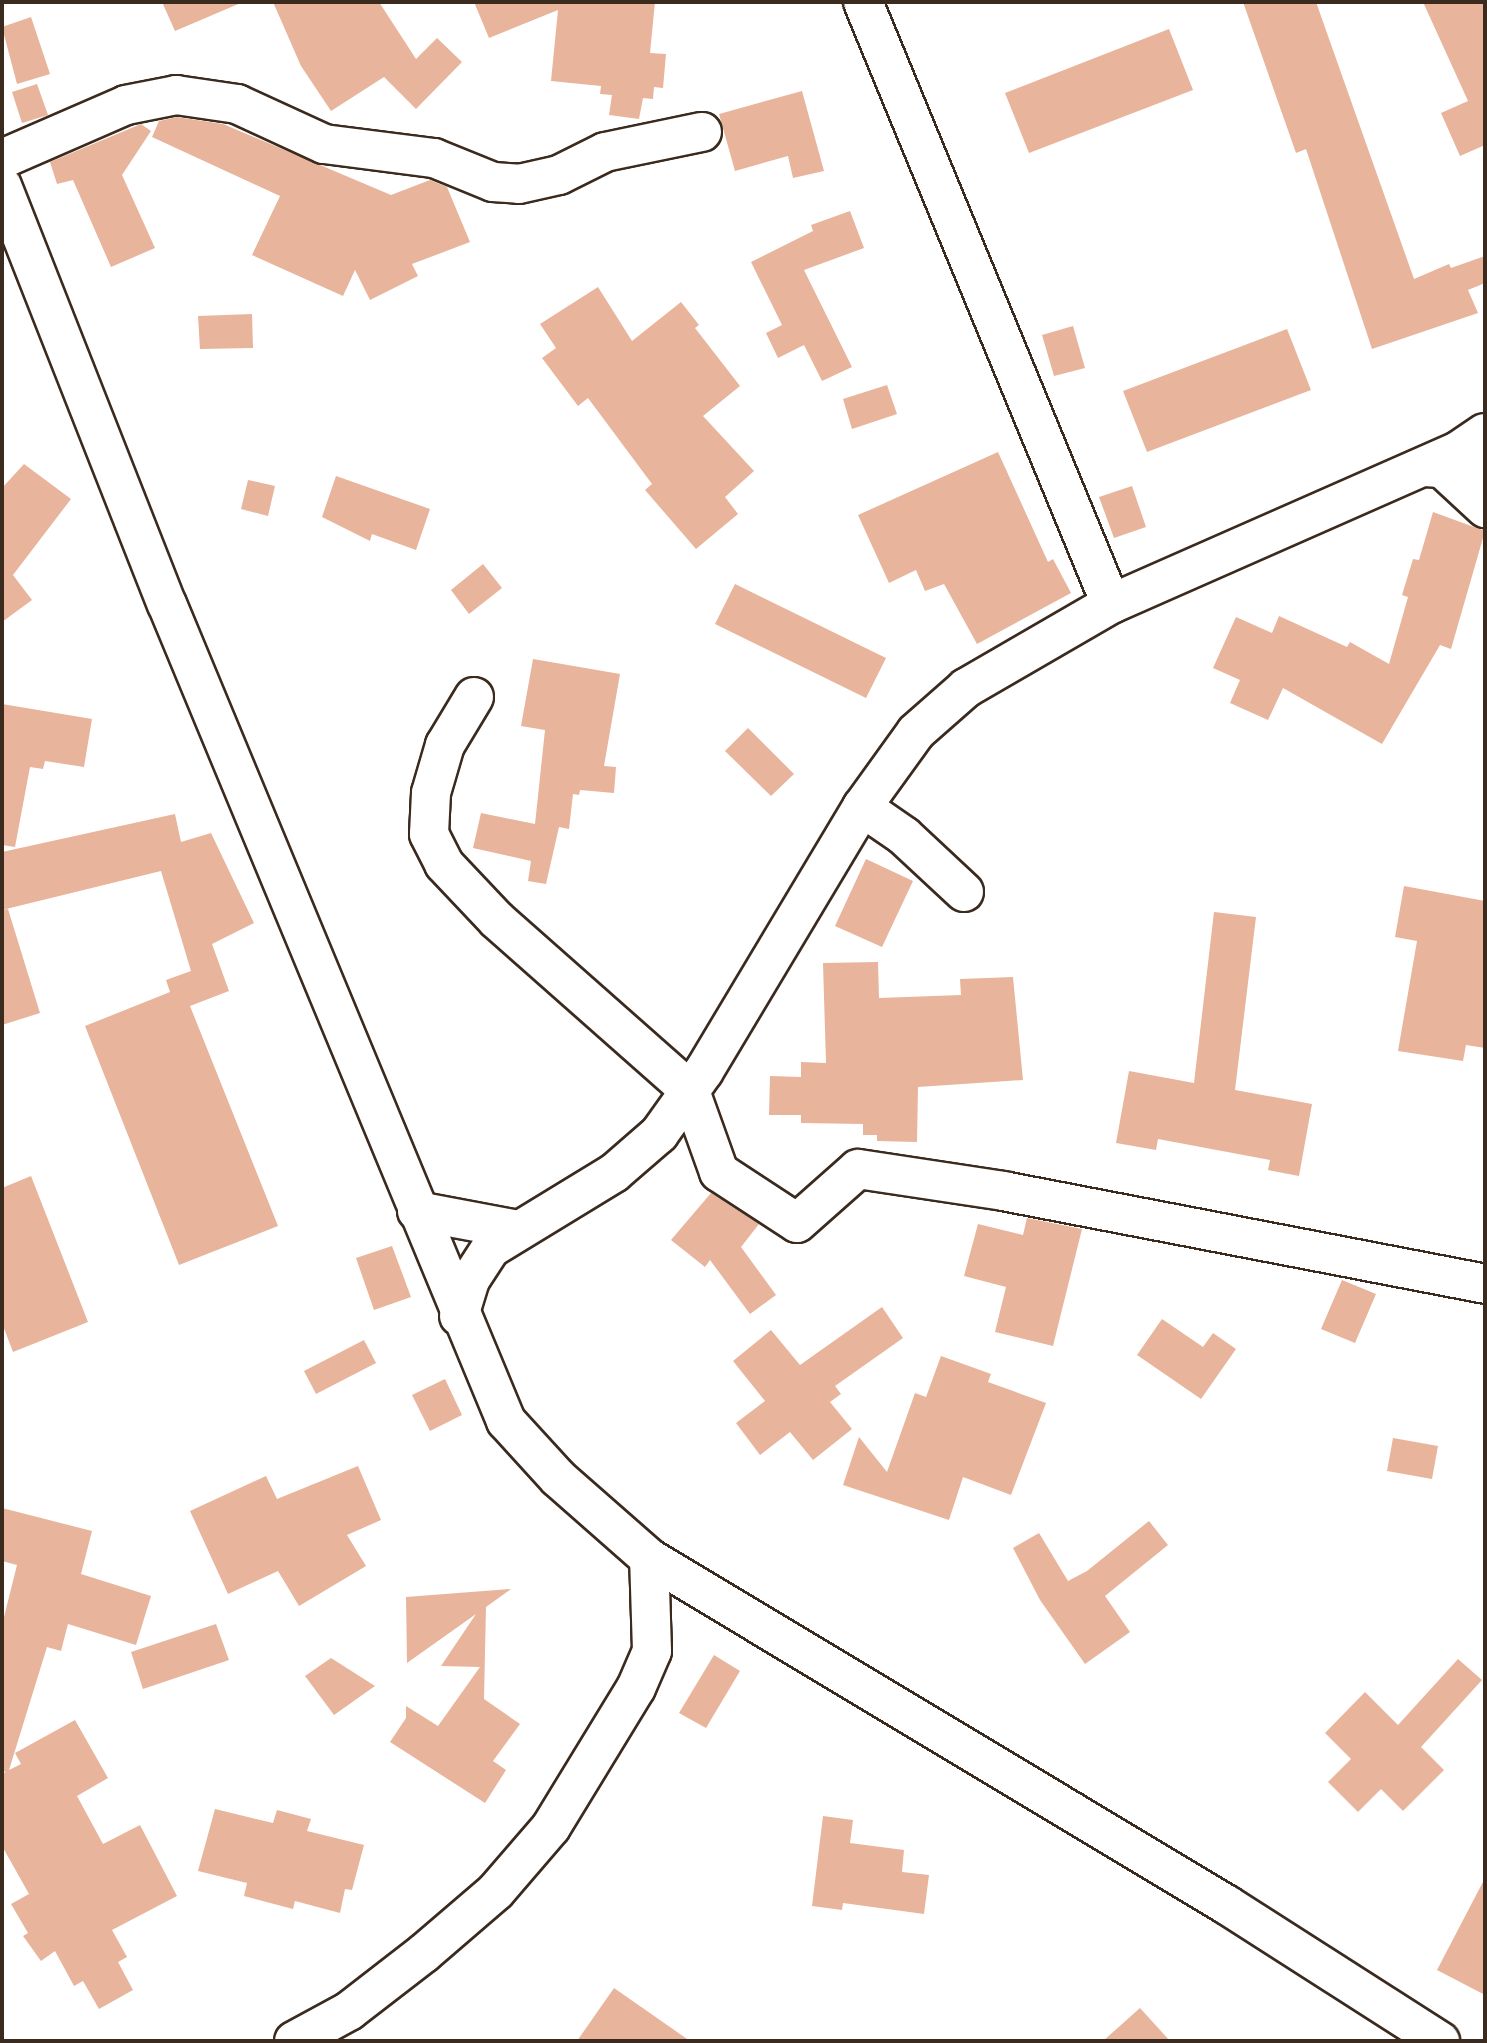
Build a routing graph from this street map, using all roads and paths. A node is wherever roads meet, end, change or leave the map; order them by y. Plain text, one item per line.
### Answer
1 (863, 2) edge
2 (702, 132) dead end
3 (2, 159) edge
4 (2, 186) edge
5 (1485, 433) edge
6 (1433, 468) junction
7 (1485, 471) edge
8 (1485, 508) edge
9 (1111, 604) junction
10 (474, 697) dead end
11 (862, 807) junction
12 (964, 892) dead end
13 (690, 1091) junction
14 (417, 1211) junction
15 (519, 1230) junction
16 (1485, 1284) edge
17 (459, 1316) junction
18 (649, 1558) junction
19 (298, 2041) edge
20 (1440, 2041) edge

1 - 9 street
2 - 3 street
4 - 14 street
5 - 6 street
6 - 7 street
6 - 8 street
6 - 9 street
9 - 11 street
10 - 13 street
11 - 12 street
11 - 13 street
13 - 15 street
13 - 16 street
14 - 15 street
14 - 17 street
15 - 17 street
17 - 18 street
18 - 19 street
18 - 20 street

